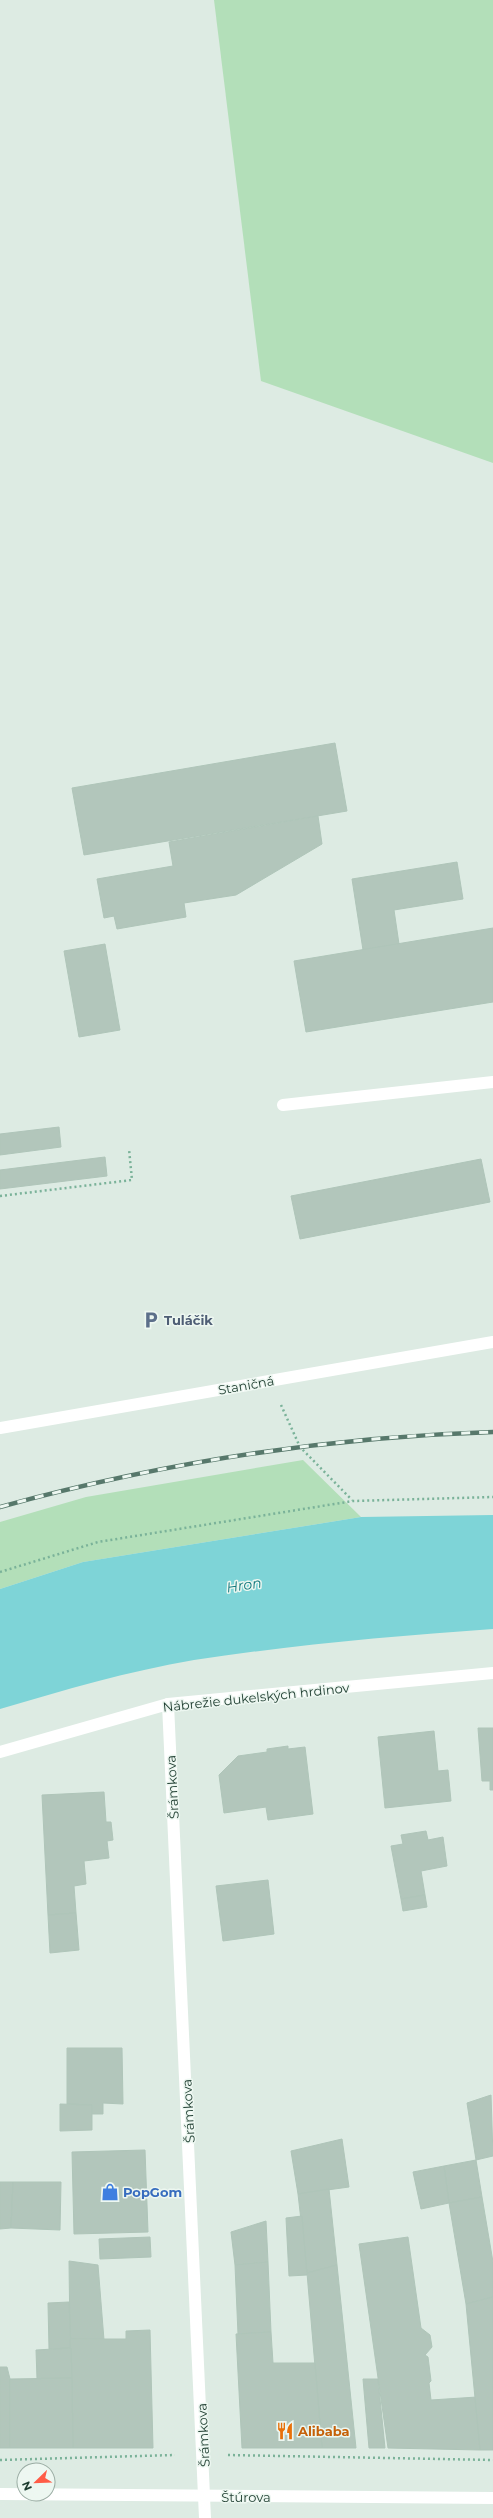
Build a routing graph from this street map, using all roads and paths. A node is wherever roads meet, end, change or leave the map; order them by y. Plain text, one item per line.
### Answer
1 (493, 1082) edge
2 (282, 1105) dead end
3 (129, 1149) dead end
4 (0, 1196) edge
5 (493, 1342) edge
6 (270, 1380) junction
7 (0, 1428) edge
8 (493, 1497) edge
9 (353, 1501) junction
10 (0, 1572) edge
11 (493, 1673) edge
12 (168, 1704) junction
13 (0, 1752) edge
14 (204, 2454) junction
15 (0, 2460) edge
16 (493, 2460) edge
17 (0, 2494) edge
18 (206, 2497) junction
19 (493, 2498) edge
20 (205, 2518) edge

1 - 2 street
3 - 4 path
5 - 6 street, Staničná
6 - 7 street, Staničná
6 - 9 path
8 - 9 path
9 - 10 path
11 - 12 street, Nábrežie dukelských hrdinov
12 - 13 street, Nábrežie dukelských hrdinov
12 - 14 street, Šrámkova
14 - 15 path
14 - 16 path
14 - 18 street, Šrámkova
17 - 18 street, Štúrova
18 - 19 street, Štúrova
18 - 20 street, Šrámkova

